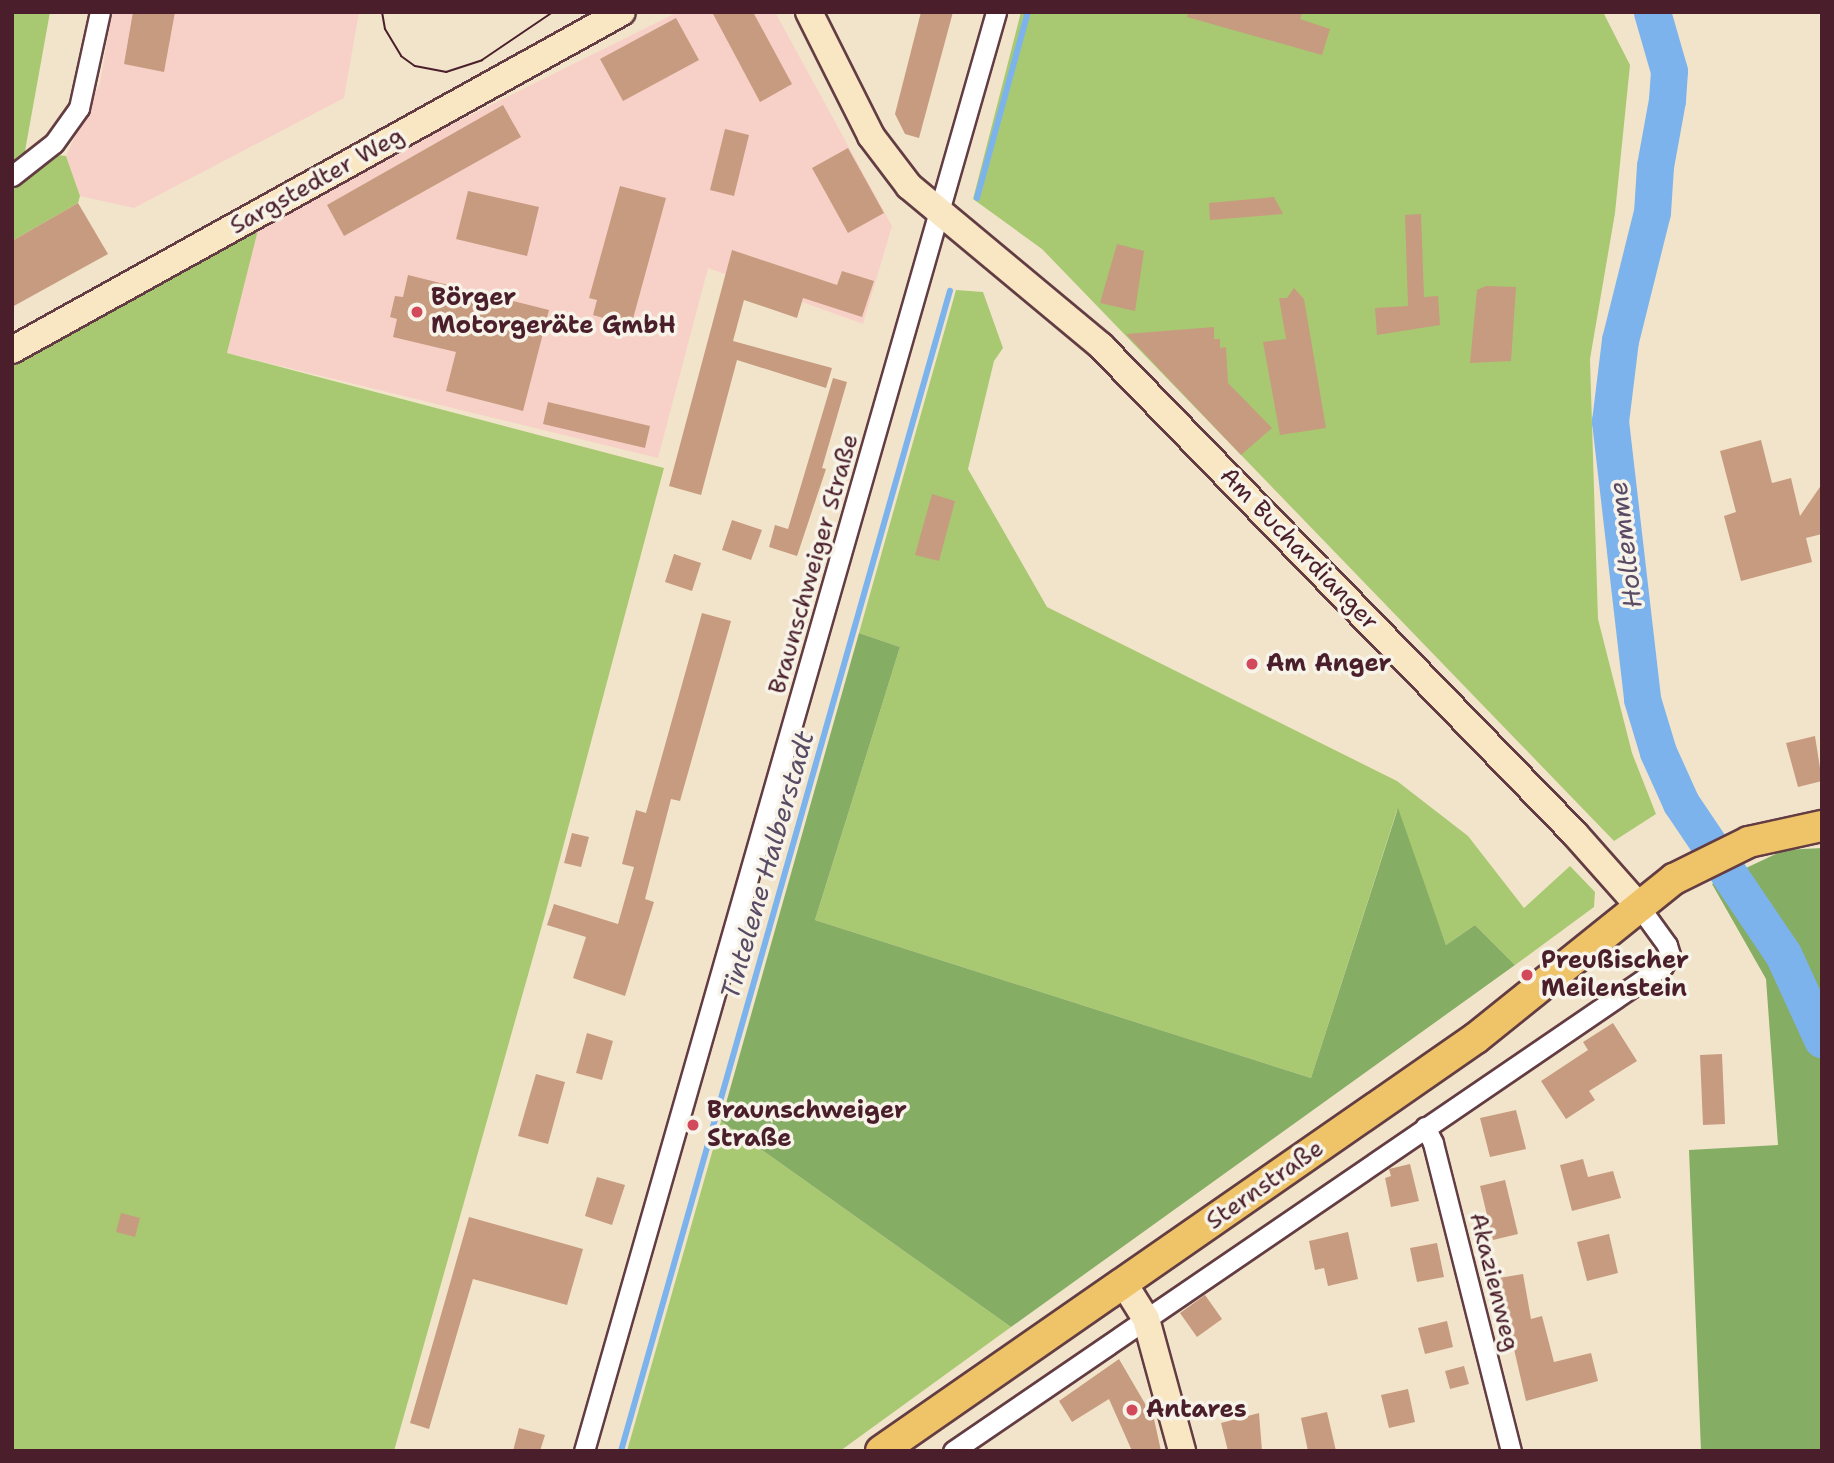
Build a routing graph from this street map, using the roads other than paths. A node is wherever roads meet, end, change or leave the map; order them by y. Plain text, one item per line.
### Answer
1 (100, 12) edge
2 (622, 12) edge
3 (810, 12) edge
4 (996, 12) edge
5 (12, 176) edge
6 (939, 214) junction
7 (12, 349) edge
8 (1822, 826) edge
9 (1638, 905) junction
10 (1425, 1127) junction
11 (1123, 1283) junction
12 (1146, 1319) junction
13 (584, 1451) edge
14 (881, 1451) edge
15 (953, 1451) edge
16 (1182, 1451) edge
17 (1511, 1451) edge

1 - 5 street
2 - 7 main road, Sargstedter Weg
3 - 6 main road, Am Buchardianger
4 - 6 street, Braunschweiger Straße
6 - 9 main road, Am Buchardianger
6 - 13 street, Braunschweiger Straße
8 - 9 main road, Sternstraße
9 - 10 street, Sternstraße
9 - 11 main road, Sternstraße
10 - 12 street, Sternstraße
10 - 17 street, Akazienweg
11 - 12 main road
11 - 14 main road, Sternstraße
12 - 15 street, Sternstraße
12 - 16 main road

